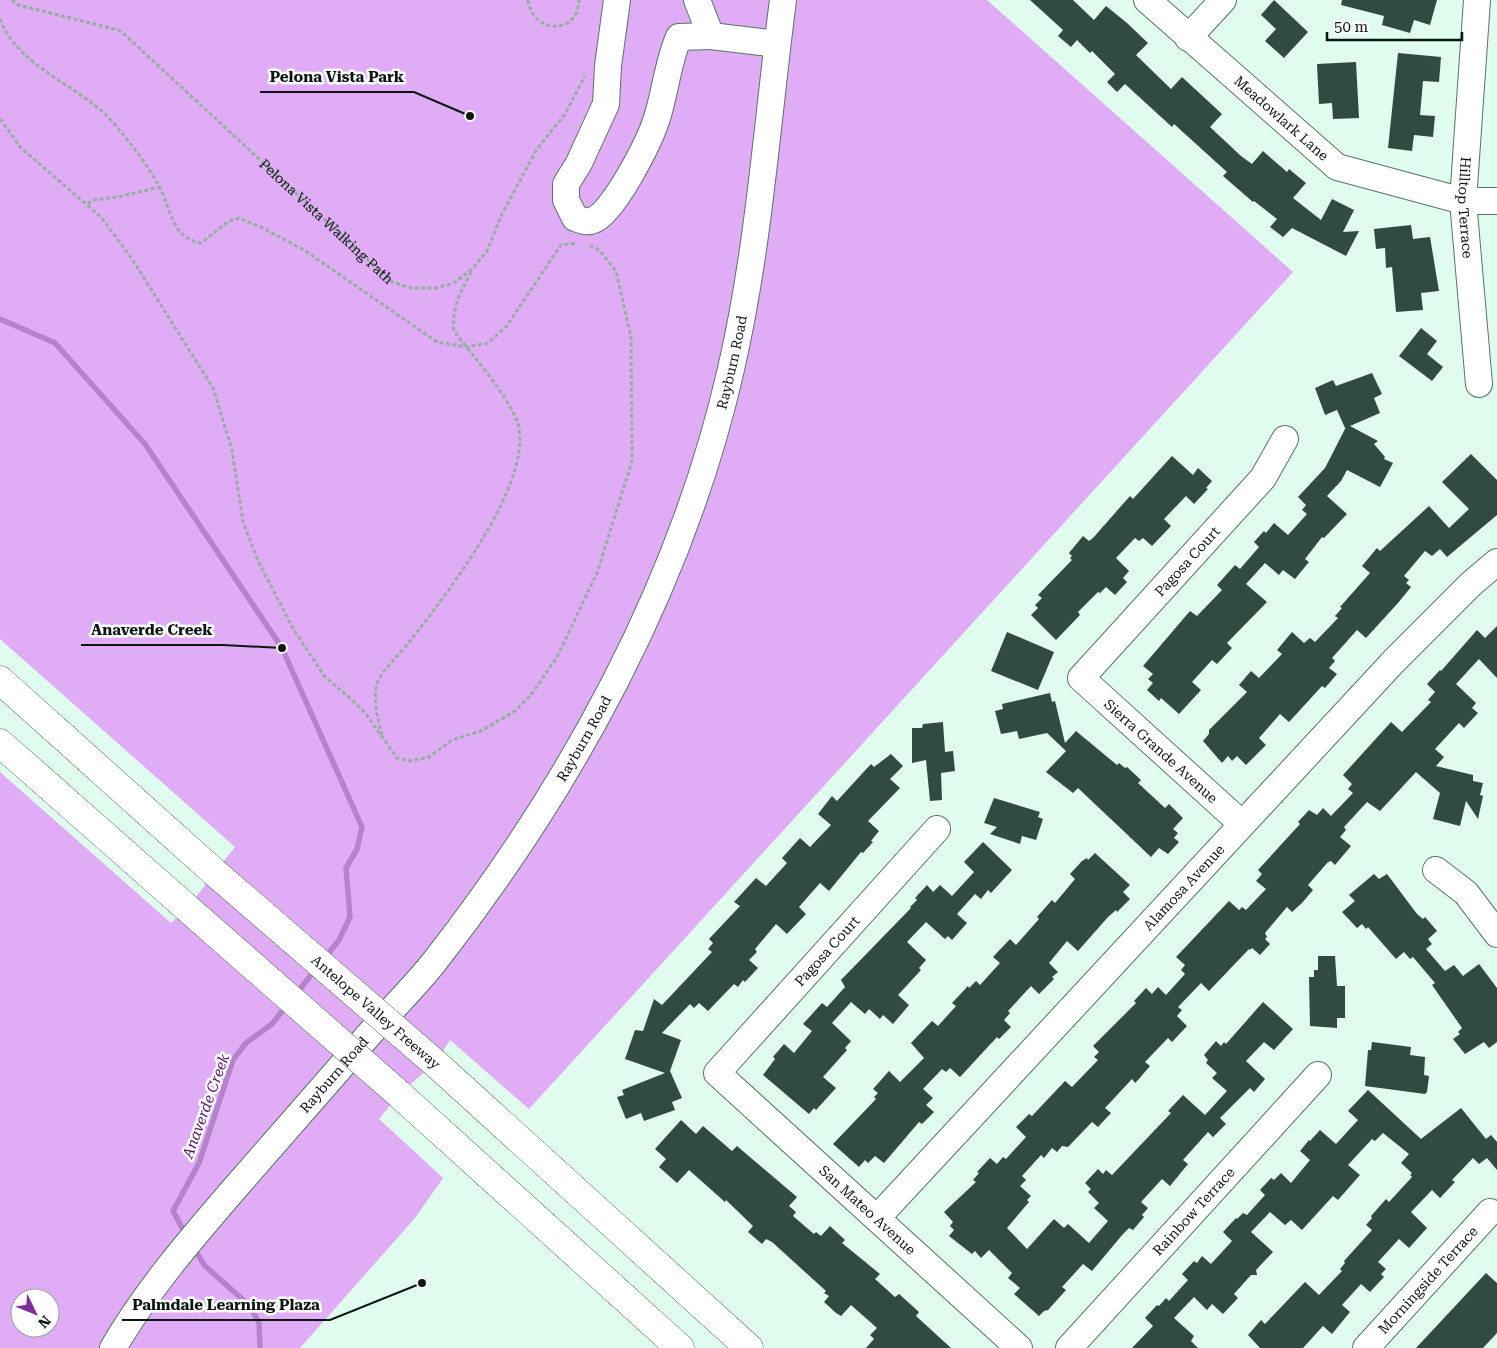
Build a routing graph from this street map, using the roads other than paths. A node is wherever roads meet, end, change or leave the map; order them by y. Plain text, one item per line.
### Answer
1 (697, 0) edge
2 (783, 0) edge
3 (1147, 0) edge
4 (1223, 0) edge
5 (1477, 0) edge
6 (616, 9) edge
7 (711, 36) junction
8 (1188, 38) junction
9 (777, 44) junction
10 (1497, 200) edge
11 (1463, 201) junction
12 (1479, 384) dead end
13 (1285, 439) dead end
14 (1497, 562) edge
15 (1081, 678) joint
16 (0, 680) edge
17 (0, 743) edge
18 (1242, 824) junction
19 (937, 829) dead end
20 (1436, 870) dead end
21 (1497, 934) edge
22 (717, 1073) joint
23 (1318, 1076) dead end
24 (1490, 1212) dead end
25 (877, 1218) junction
26 (113, 1348) edge
27 (680, 1348) edge
28 (749, 1348) edge
29 (1019, 1348) edge
30 (1069, 1348) edge
31 (1366, 1348) edge

1 - 7 street
2 - 9 street, Rayburn Road
3 - 8 street, Meadowlark Lane
4 - 8 street
5 - 11 street, Hilltop Terrace
6 - 7 street
7 - 9 street
8 - 11 street, Meadowlark Lane
9 - 26 street, Rayburn Road
10 - 11 street, Meadowlark Lane
11 - 12 street, Hilltop Terrace
13 - 15 street, Pagosa Court
14 - 18 street, Alamosa Avenue
15 - 18 street, Sierra Grande Avenue
16 - 28 highway, Antelope Valley Freeway, bridge
17 - 27 highway, bridge
18 - 25 street, Alamosa Avenue
19 - 22 street, Pagosa Court
20 - 21 street
22 - 25 street, San Mateo Avenue
23 - 30 street, Rainbow Terrace
24 - 31 street, Morningside Terrace
25 - 29 street, San Mateo Avenue

